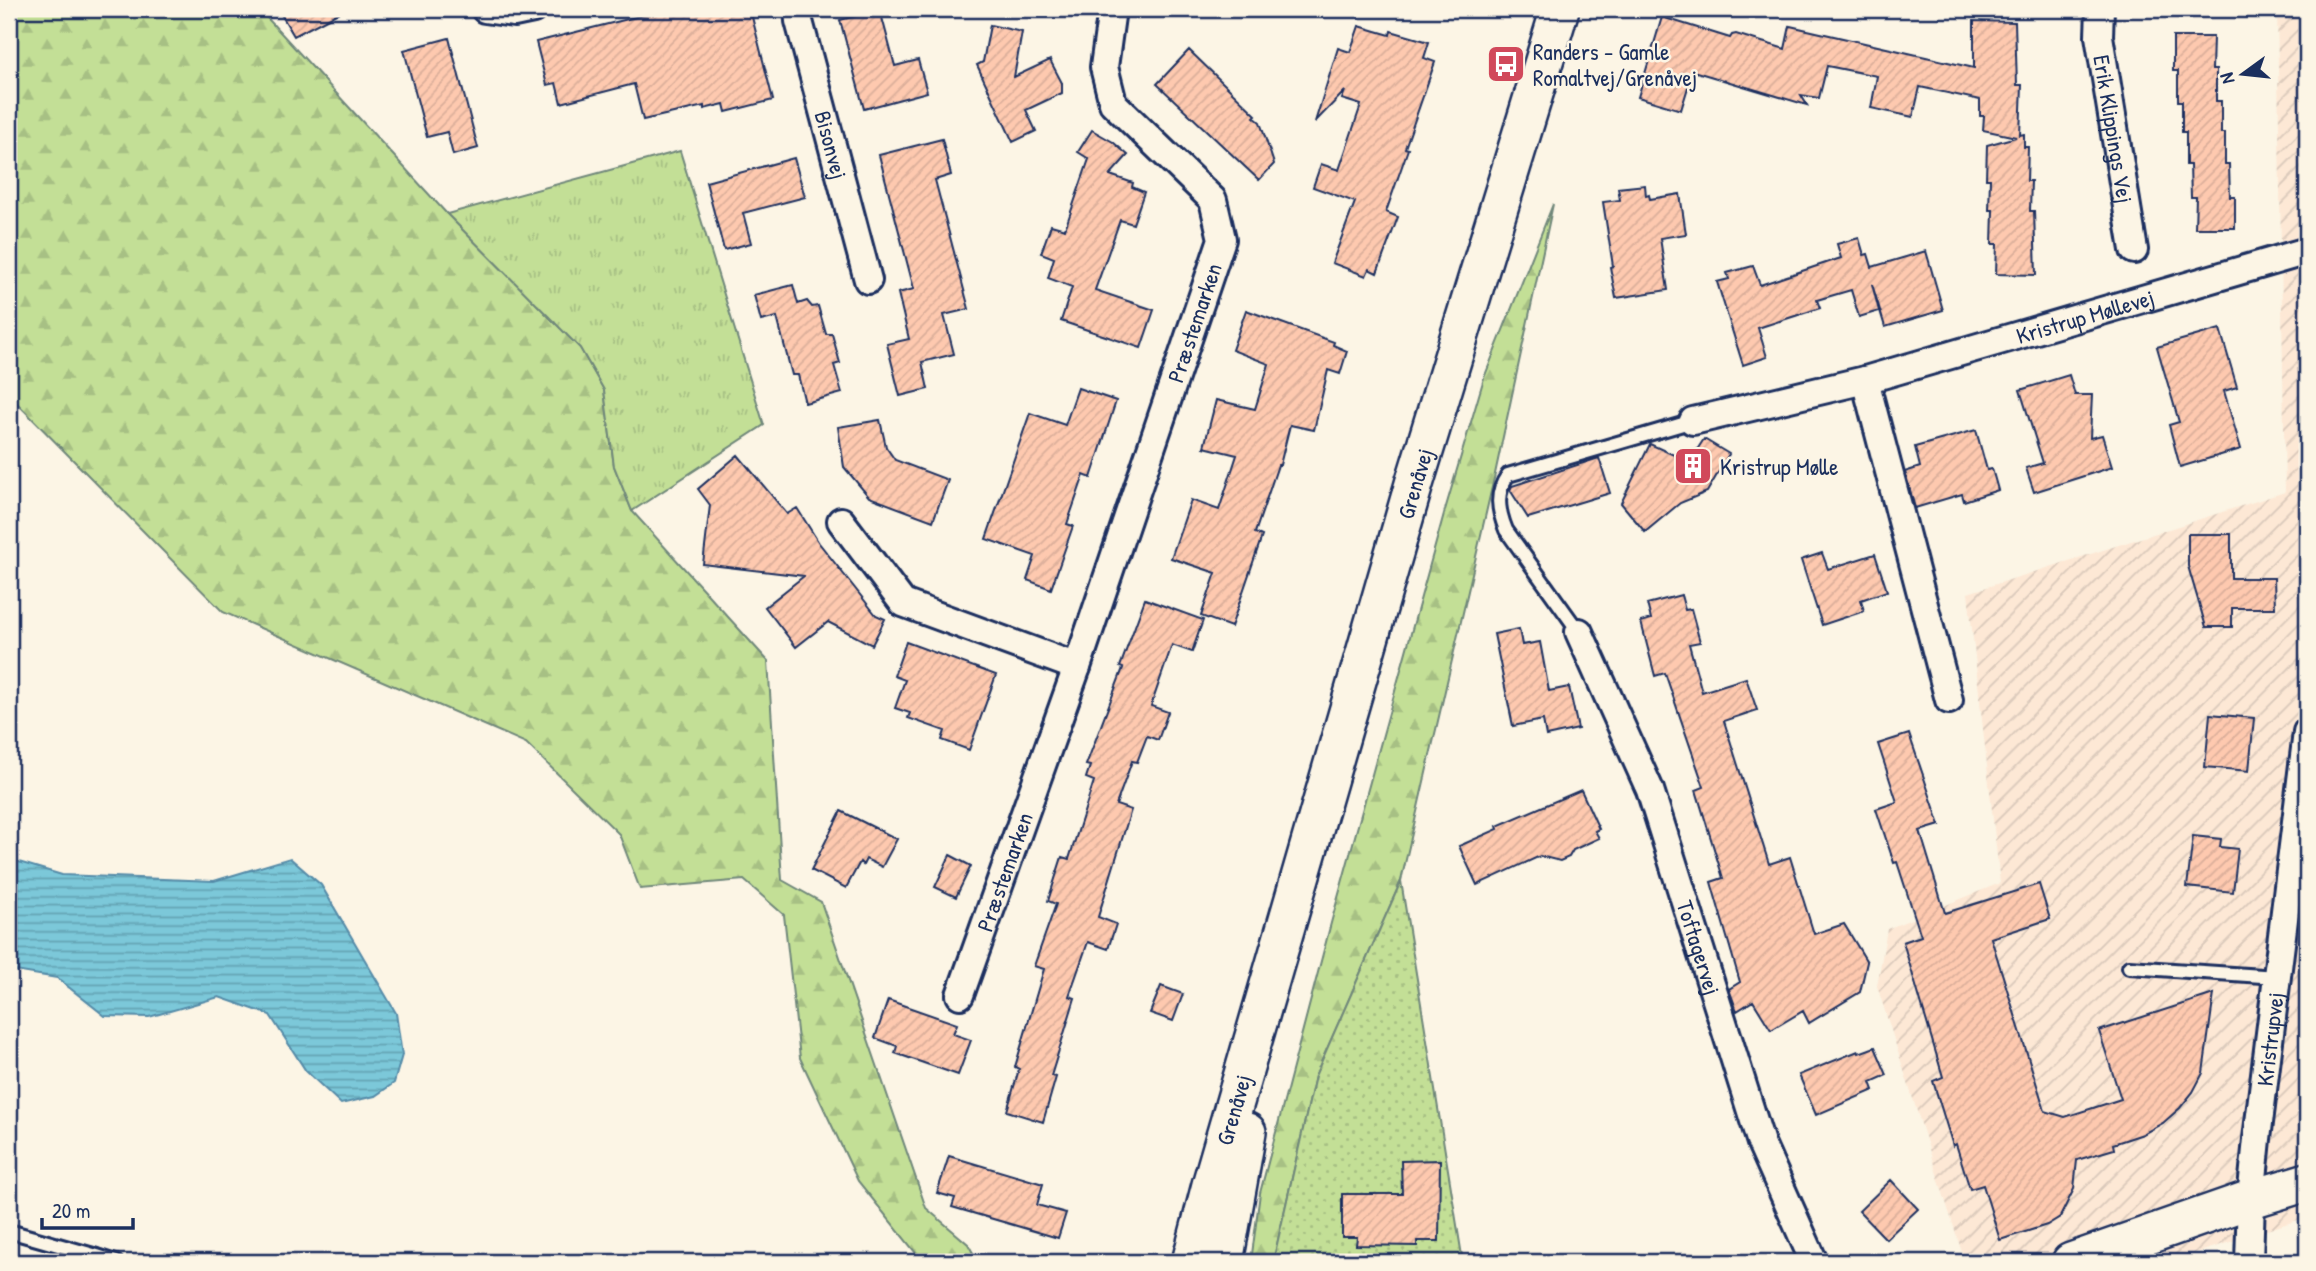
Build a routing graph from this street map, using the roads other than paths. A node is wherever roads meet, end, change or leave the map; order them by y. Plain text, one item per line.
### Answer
1 (485, 9) edge
2 (533, 9) edge
3 (798, 9) edge
4 (1112, 9) edge
5 (1560, 9) edge
6 (2100, 9) edge
7 (2134, 250) dead end
8 (2307, 251) edge
9 (868, 280) dead end
10 (1864, 380) junction
11 (1693, 421) joint
12 (841, 521) dead end
13 (1579, 632) joint
14 (1077, 667) junction
15 (1949, 700) dead end
16 (2307, 732) edge
17 (2301, 835) edge
18 (1277, 958) junction
19 (2129, 967) dead end
20 (2277, 977) junction
21 (960, 995) dead end
22 (2307, 1182) edge
23 (1211, 1185) junction
24 (2250, 1199) junction
25 (9, 1231) edge
26 (96, 1259) edge
27 (116, 1262) edge
28 (1172, 1262) edge
29 (1191, 1262) edge
30 (1224, 1262) edge
31 (1814, 1262) edge
32 (2071, 1262) edge
33 (2249, 1262) edge

1 - 2 street
3 - 9 street, Bisonvej
4 - 14 street, Præstemarken
5 - 18 street, Grenåvej
6 - 7 street, Erik Klippings Vej
8 - 10 street, Kristrup Møllevej
10 - 11 street, Kristrup Møllevej
10 - 15 street
11 - 13 lane
12 - 14 street
13 - 31 street, Toftagervej
14 - 21 street, Præstemarken
16 - 17 street, Kristrupvej
17 - 20 street, Kristrupvej
18 - 23 street, Grenåvej
18 - 30 street, Grenåvej
19 - 20 lane
20 - 24 street, Kristrupvej
22 - 24 street
23 - 28 street
23 - 29 street, Grenåvej
24 - 32 street
24 - 33 street, Kristrupvej
25 - 26 lane
26 - 27 lane

